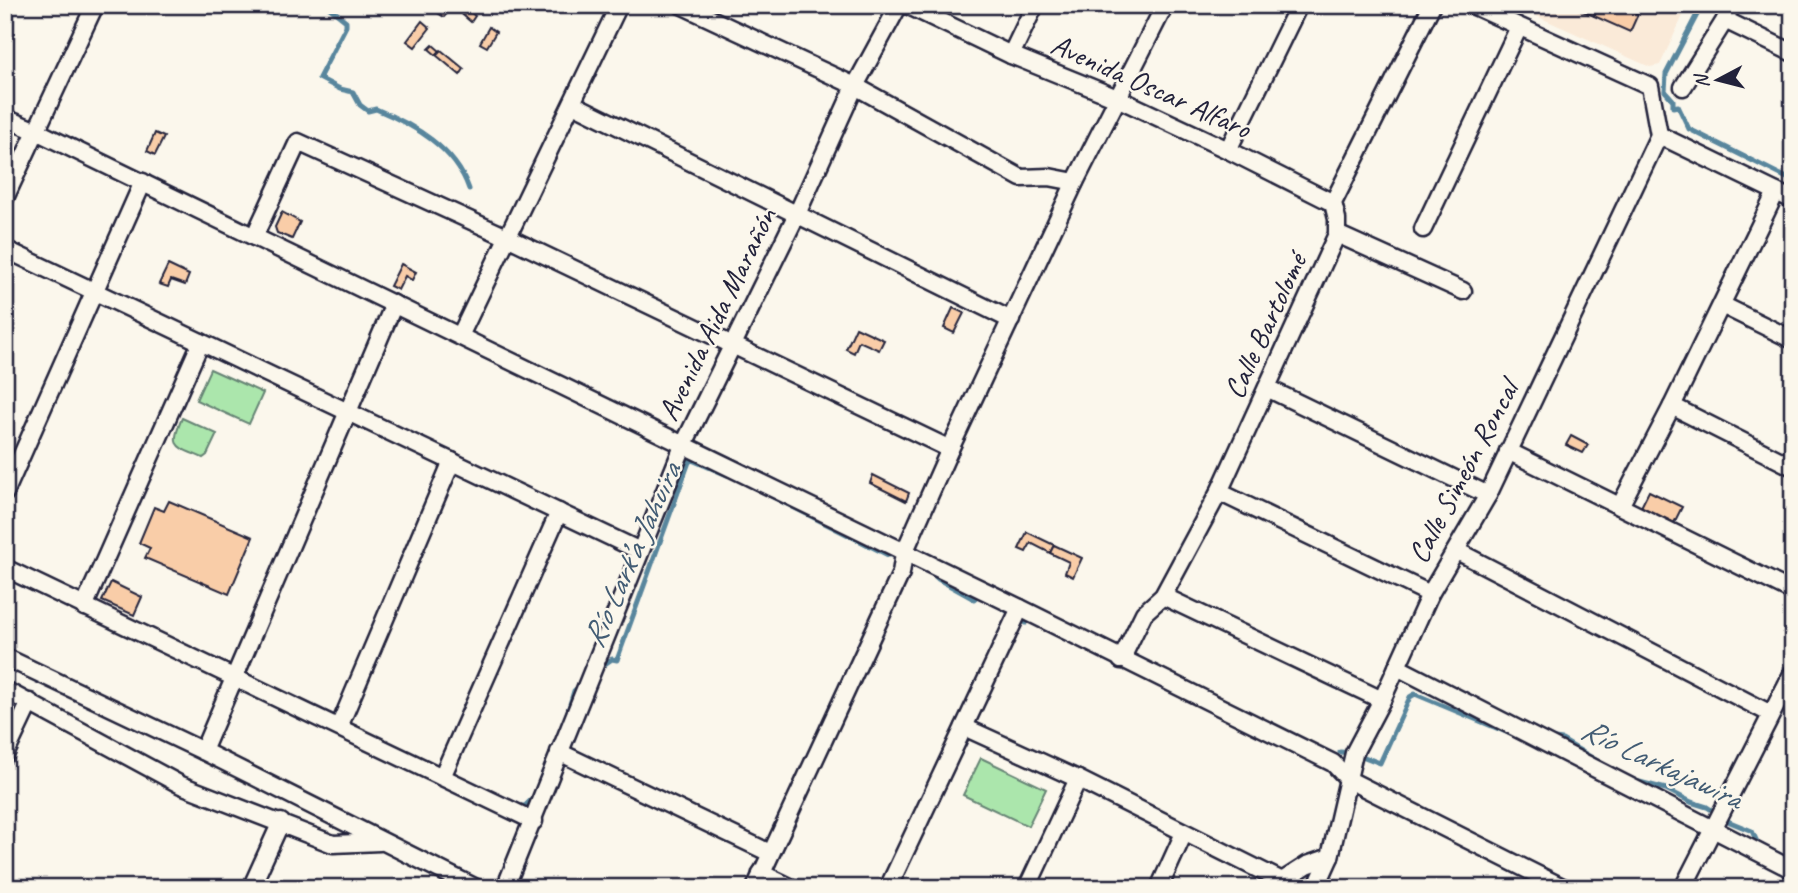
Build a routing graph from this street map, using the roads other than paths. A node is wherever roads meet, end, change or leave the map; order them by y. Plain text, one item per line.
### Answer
1 (94, 5) edge
2 (620, 5) edge
3 (681, 5) edge
4 (899, 5) edge
5 (907, 5) edge
6 (1035, 5) edge
7 (1165, 5) edge
8 (1299, 5) edge
9 (1432, 5) edge
10 (1472, 5) edge
11 (1728, 12) edge
12 (1519, 27) junction
13 (1793, 53) edge
14 (1011, 55) junction
15 (855, 86) junction
16 (1683, 87) dead end
17 (1117, 98) junction
18 (573, 104) junction
19 (5, 118) edge
20 (36, 131) junction
21 (1659, 135) junction
22 (1228, 150) junction
23 (142, 182) junction
24 (1075, 182) junction
25 (1776, 192) junction
26 (5, 198) edge
27 (1793, 201) edge
28 (1333, 203) junction
29 (797, 214) junction
30 (1423, 229) dead end
31 (1337, 234) junction
32 (254, 237) junction
33 (509, 238) junction
34 (5, 249) edge
35 (94, 290) junction
36 (1463, 290) dead end
37 (394, 304) junction
38 (1722, 305) junction
39 (1011, 320) junction
40 (460, 336) junction
41 (1793, 340) edge
42 (201, 342) junction
43 (734, 346) junction
44 (1267, 388) junction
45 (1672, 406) junction
46 (349, 411) junction
47 (683, 446) junction
48 (950, 449) junction
49 (1508, 452) junction
50 (452, 461) junction
51 (1793, 467) edge
52 (1219, 492) junction
53 (5, 493) edge
54 (1488, 495) junction
55 (1620, 506) junction
56 (559, 512) junction
57 (640, 551) junction
58 (1457, 551) junction
59 (904, 553) junction
60 (5, 568) edge
61 (1793, 592) edge
62 (1430, 594) junction
63 (1163, 596) junction
64 (84, 607) junction
65 (1020, 608) junction
66 (5, 657) edge
67 (1121, 660) junction
68 (1397, 667) junction
69 (1793, 672) edge
70 (233, 677) junction
71 (5, 690) edge
72 (1382, 700) junction
73 (30, 702) junction
74 (1771, 713) junction
75 (339, 727) junction
76 (964, 727) junction
77 (203, 751) junction
78 (559, 752) junction
79 (5, 755) edge
80 (442, 777) junction
81 (1078, 779) junction
82 (1349, 780) junction
83 (534, 821) junction
84 (281, 822) junction
85 (1714, 828) junction
86 (1184, 833) junction
87 (383, 842) junction
88 (770, 853) junction
89 (1330, 857) junction
90 (1793, 870) edge
91 (758, 880) edge
92 (1282, 884) edge
93 (251, 888) edge
94 (476, 888) edge
95 (505, 888) edge
96 (792, 888) edge
97 (888, 888) edge
98 (1027, 888) edge
99 (1159, 888) edge
100 (1315, 888) edge
101 (1564, 888) edge
102 (1683, 888) edge

1 - 20 street
2 - 18 street
3 - 15 street
4 - 15 street, Avenida Aida Marañón
5 - 14 street, Avenida Oscar Alfaro
6 - 14 street
7 - 17 street
8 - 22 street
9 - 28 street
10 - 12 street
11 - 13 street
11 - 16 street
12 - 21 street
12 - 30 street
14 - 17 street, Avenida Oscar Alfaro
15 - 24 street
15 - 29 street, Avenida Aida Marañón
17 - 22 street, Avenida Oscar Alfaro
17 - 24 street
18 - 29 street
18 - 33 street
19 - 20 street
20 - 23 street
20 - 26 street
21 - 25 street
21 - 49 street, Calle Simeón Roncal
22 - 28 street, Avenida Oscar Alfaro
23 - 32 street
23 - 35 street
24 - 39 street
25 - 27 street
25 - 38 street
28 - 31 street, Calle Bartolomé
29 - 39 street
29 - 43 street, Avenida Aida Marañón
31 - 36 street
31 - 44 street, Calle Bartolomé
32 - 33 street
32 - 37 street
33 - 40 street
33 - 43 street
34 - 35 street
35 - 42 street
35 - 53 street
37 - 40 street
37 - 46 street
38 - 41 street
38 - 45 street
39 - 48 street
40 - 47 street
42 - 46 street
42 - 64 street
43 - 47 street, Avenida Aida Marañón
43 - 48 street
44 - 52 street, Calle Bartolomé
44 - 54 street
45 - 51 street
45 - 55 street
46 - 50 street
46 - 70 street
47 - 57 street, Avenida Aida Marañón
47 - 59 street
48 - 59 street
49 - 54 street, Calle Simeón Roncal
49 - 55 street
50 - 56 street
50 - 75 street
52 - 62 street
52 - 63 street, Calle Bartolomé
54 - 58 street, Calle Simeón Roncal
55 - 61 street
56 - 57 street
56 - 80 street
57 - 78 street, Avenida Aida Marañón
58 - 62 street, Calle Simeón Roncal
58 - 74 street
59 - 65 street
59 - 88 street
60 - 64 street
62 - 68 street, Calle Simeón Roncal
63 - 67 street, Calle Bartolomé
63 - 72 street
64 - 70 street
65 - 67 street
65 - 76 street
66 - 77 street
67 - 82 street
68 - 72 street, Calle Simeón Roncal
68 - 85 street
69 - 74 street
70 - 75 street
70 - 77 street
71 - 73 street
72 - 82 street, Calle Simeón Roncal
73 - 79 street
73 - 84 street
74 - 85 street
75 - 80 street
76 - 81 street
76 - 97 street
77 - 87 street
78 - 83 street, Avenida Aida Marañón
78 - 88 street
80 - 83 street
81 - 86 street
81 - 98 street
82 - 89 street, Calle Simeón Roncal
82 - 101 street
83 - 95 street, Avenida Aida Marañón
84 - 87 street
84 - 93 street
85 - 90 street
85 - 102 street
86 - 92 street
86 - 99 street
87 - 94 street
88 - 91 street
89 - 92 street
89 - 100 street, Calle Simeón Roncal
91 - 96 street

